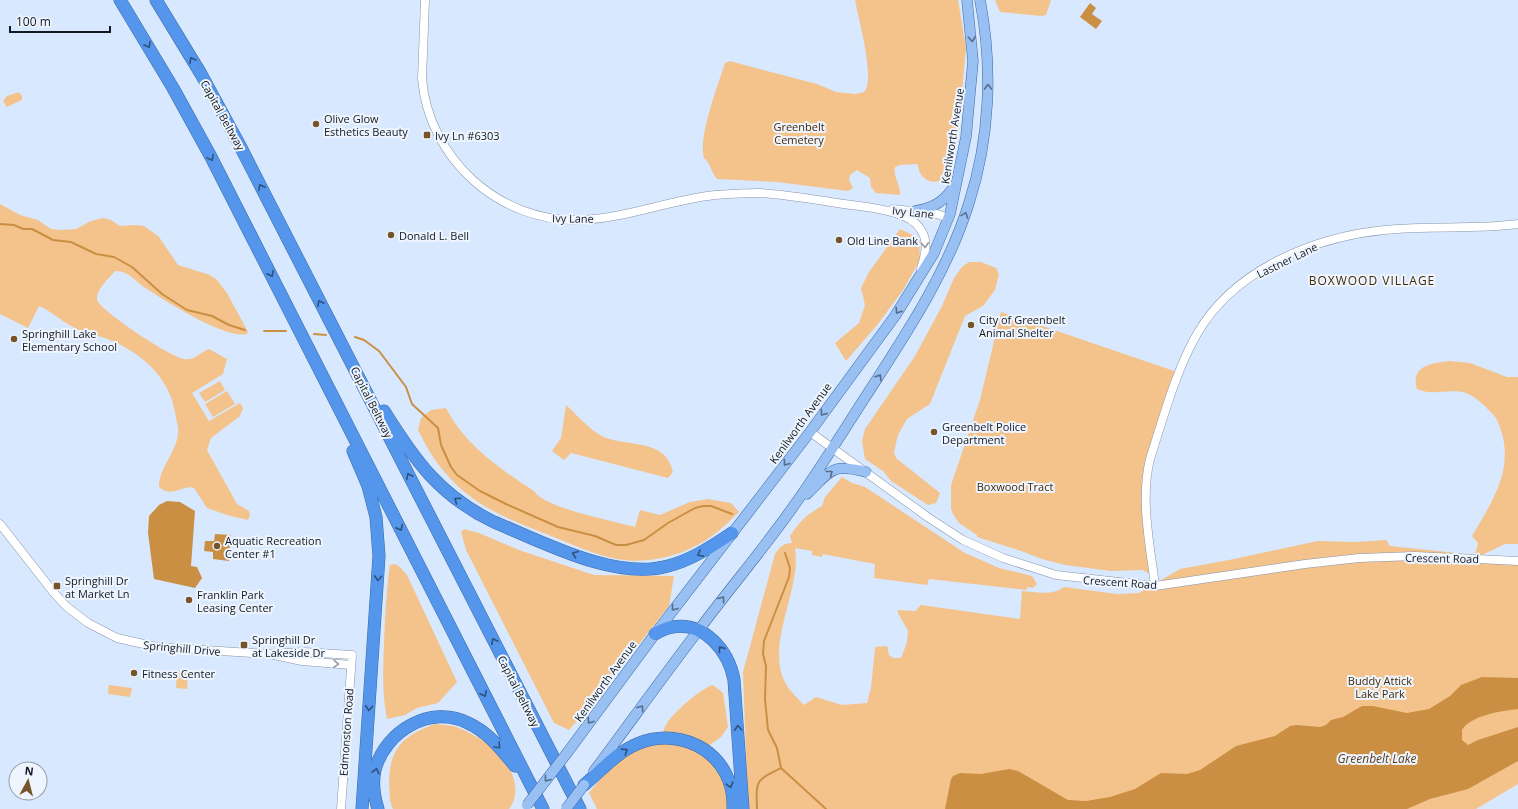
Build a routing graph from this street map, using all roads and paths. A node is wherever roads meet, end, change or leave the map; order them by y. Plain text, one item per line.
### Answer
1 (120, 0) edge
2 (156, 0) edge
3 (425, 0) edge
4 (967, 0) edge
5 (980, 0) edge
6 (959, 178) junction
7 (876, 209) junction
8 (915, 211) junction
9 (948, 218) junction
10 (1518, 224) edge
11 (950, 251) junction
12 (919, 278) junction
13 (338, 337) junction
14 (326, 381) junction
15 (810, 432) junction
16 (834, 448) junction
17 (866, 472) junction
18 (792, 509) junction
19 (0, 524) edge
20 (732, 533) junction
21 (1518, 560) edge
22 (1154, 586) junction
23 (698, 630) junction
24 (655, 634) junction
25 (269, 654) junction
26 (352, 655) joint
27 (351, 665) junction
28 (544, 738) junction
29 (529, 783) junction
30 (584, 785) junction
31 (525, 808) edge
32 (341, 809) edge
33 (362, 809) edge
34 (378, 809) edge
35 (543, 809) edge
36 (566, 809) edge
37 (580, 809) edge
38 (588, 809) edge
39 (733, 809) edge
40 (743, 809) edge

1 -> 14 highway
13 -> 2 highway, Capital Beltway
3 - 7 street, Ivy Lane
4 -> 6 main road, Kenilworth Avenue
11 -> 5 main road
6 - 8 main road
6 - 9 main road, Kenilworth Avenue
7 - 8 street, Ivy Lane
7 -> 12 street, Ivy Lane
8 - 9 street, Ivy Lane
9 - 11 main road
9 - 12 main road, Kenilworth Avenue
10 - 22 street, Lastner Lane
16 -> 11 main road
12 -> 15 main road, Kenilworth Avenue
20 -> 13 highway
28 -> 13 highway, Capital Beltway
14 -> 29 highway
14 -> 33 highway
15 - 16 street, Crescent Road
15 -> 20 main road, Kenilworth Avenue
16 - 17 street, Crescent Road
16 - 18 main road
18 -> 17 main road
17 - 22 street, Crescent Road
23 -> 18 main road
19 - 25 street, Springhill Drive
20 -> 24 main road, Kenilworth Avenue
21 - 22 street, Crescent Road
23 - 24 highway
30 -> 23 main road
40 -> 23 highway
24 -> 31 main road, Kenilworth Avenue, bridge
25 - 26 street, Springhill Drive
25 -> 27 street, Springhill Drive
26 - 27 street, Edmonston Road
27 - 32 street, Edmonston Road
28 - 37 highway, Capital Beltway
28 - 38 highway
34 -> 29 highway
29 - 35 highway
30 - 36 main road, bridge
30 -> 39 highway

